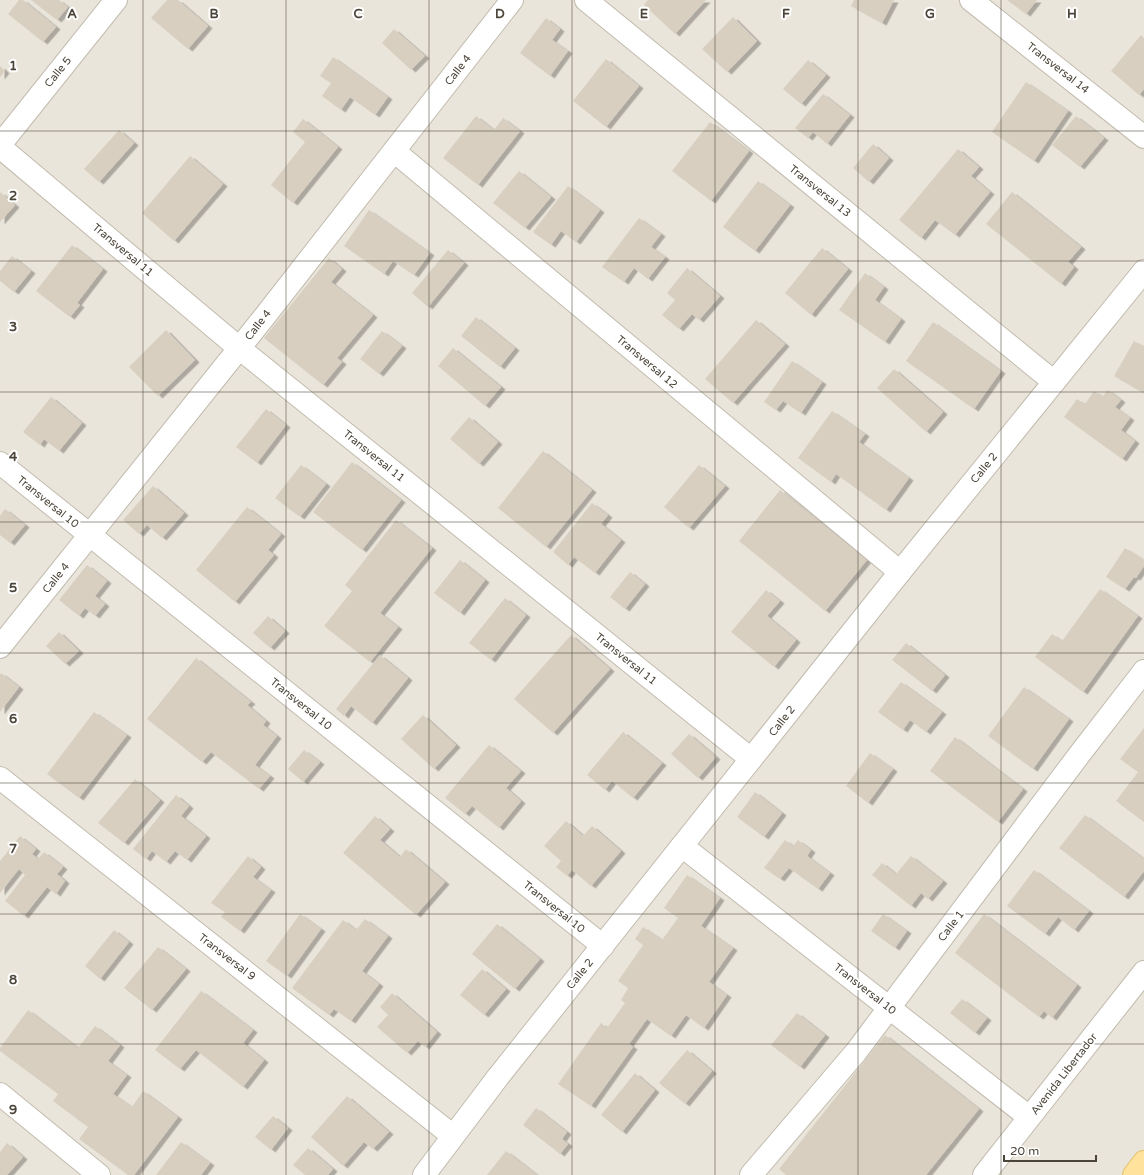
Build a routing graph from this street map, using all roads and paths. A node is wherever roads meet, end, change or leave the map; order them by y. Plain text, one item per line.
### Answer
1 (116, 0) edge
2 (512, 0) edge
3 (586, 0) edge
4 (971, 0) edge
5 (1144, 137) edge
6 (0, 146) edge
7 (394, 152) junction
8 (1144, 270) edge
9 (239, 348) junction
10 (1054, 382) junction
11 (0, 463) edge
12 (90, 535) junction
13 (900, 572) junction
14 (0, 647) edge
15 (1144, 671) edge
16 (751, 759) junction
17 (0, 778) edge
18 (682, 846) junction
19 (603, 946) junction
20 (1144, 972) edge
21 (889, 1008) junction
22 (0, 1094) edge
23 (1029, 1117) junction
24 (453, 1136) junction
25 (1144, 1162) edge
26 (99, 1175) edge
27 (424, 1175) edge
28 (750, 1175) edge
29 (984, 1175) edge
30 (1134, 1175) edge

1 - 6 street, Calle 5
2 - 7 street, Calle 4
3 - 10 street, Transversal 13
4 - 5 street, Transversal 14
6 - 9 street, Transversal 11
7 - 9 street, Calle 4
7 - 13 street, Transversal 12
8 - 10 street, Calle 2
9 - 12 street, Calle 4
9 - 16 street, Transversal 11
10 - 13 street, Calle 2
11 - 12 street, Transversal 10
12 - 14 street, Calle 4
12 - 19 street, Transversal 10
13 - 16 street, Calle 2
15 - 21 street, Calle 1
16 - 18 street, Calle 2
17 - 24 street, Transversal 9
18 - 19 street, Calle 2
18 - 21 street, Transversal 10
19 - 24 street, Calle 2
20 - 23 street, Avenida Libertador
21 - 23 street, Transversal 10
21 - 28 street, Calle 1
22 - 26 street
23 - 29 street, Avenida Libertador
24 - 27 street, Calle 2
25 - 30 main road

